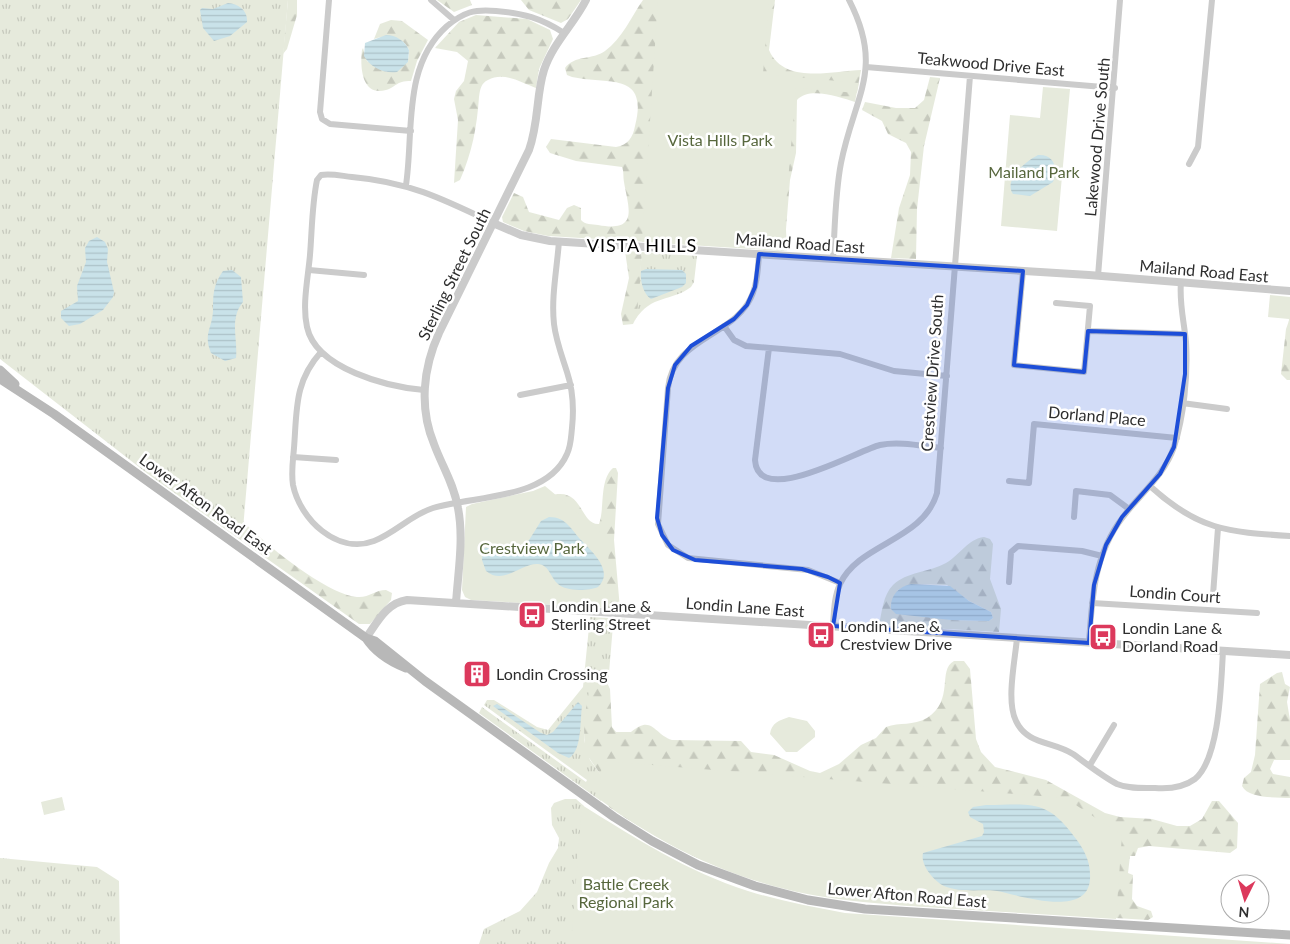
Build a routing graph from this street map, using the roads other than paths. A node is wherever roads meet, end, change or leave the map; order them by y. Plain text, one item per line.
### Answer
1 (330, 0) edge
2 (431, 0) edge
3 (586, 0) edge
4 (849, 0) edge
5 (1120, 0) edge
6 (1212, 0) edge
7 (454, 20) junction
8 (564, 33) junction
9 (866, 67) junction
10 (970, 76) junction
11 (1114, 88) junction
12 (411, 131) junction
13 (1189, 164) dead end
14 (406, 185) junction
15 (493, 223) junction
16 (559, 241) junction
17 (759, 254) junction
18 (832, 259) junction
19 (954, 266) junction
20 (309, 270) junction
21 (1023, 271) junction
22 (364, 274) dead end
23 (1098, 276) junction
24 (1181, 282) junction
25 (1290, 292) edge
26 (1056, 303) dead end
27 (724, 326) junction
28 (1088, 331) junction
29 (1185, 334) junction
30 (769, 348) junction
31 (321, 352) junction
32 (0, 370) edge
33 (947, 376) junction
34 (0, 379) edge
35 (571, 385) junction
36 (424, 390) junction
37 (29, 395) junction
38 (520, 395) dead end
39 (1182, 403) junction
40 (1227, 409) dead end
41 (1176, 438) junction
42 (941, 448) junction
43 (293, 457) junction
44 (336, 460) dead end
45 (1009, 481) dead end
46 (1150, 486) junction
47 (457, 502) junction
48 (1129, 509) junction
49 (1074, 517) dead end
50 (1218, 528) junction
51 (1290, 536) edge
52 (1102, 556) junction
53 (1009, 582) dead end
54 (840, 583) junction
55 (1213, 595) dead end
56 (456, 603) junction
57 (1092, 603) junction
58 (1257, 613) dead end
59 (833, 626) junction
60 (366, 638) junction
61 (1017, 638) junction
62 (1089, 642) junction
63 (1223, 651) junction
64 (1290, 655) edge
65 (1114, 725) dead end
66 (1090, 765) junction
67 (1290, 935) edge

1 - 12 street
2 - 7 street
3 - 8 street, Sterling Street South
4 - 9 street
5 - 11 street, Lakewood Drive South
6 - 13 street
7 - 8 street
7 - 12 street
8 - 15 street, Sterling Street South
9 - 10 street, Teakwood Drive East
9 - 18 street
10 - 11 street, Teakwood Drive East
10 - 19 street, Crestview Drive South
11 - 23 street, Lakewood Drive South
12 - 14 street
14 - 15 street, Mailand Road East
14 - 20 street, Mailand Road East
15 - 16 street, Mailand Road East
15 - 36 street, Sterling Street South
16 - 17 street, Mailand Road East
16 - 35 street
17 - 18 street, Mailand Road East
17 - 27 street
18 - 19 street, Mailand Road East
19 - 21 street, Mailand Road East
19 - 33 street, Crestview Drive South
20 - 22 street
20 - 31 street
21 - 23 street, Mailand Road East
21 - 28 street
23 - 24 street, Mailand Road East
24 - 25 street, Mailand Road East
24 - 29 street
26 - 28 street
27 - 30 street
27 - 54 street
28 - 29 street
29 - 39 street
30 - 33 street
30 - 42 street
31 - 36 street
31 - 43 street
32 - 37 main road, Lower Afton Road East
33 - 42 street, Crestview Drive South
34 - 37 main road, Lower Afton Road East
35 - 38 street
35 - 47 street
36 - 47 street, Sterling Street South
37 - 60 main road, Lower Afton Road East
39 - 40 street
39 - 41 street
41 - 45 street, Dorland Place
41 - 46 street
42 - 54 street, Crestview Drive South
43 - 44 street
43 - 47 street
46 - 48 street
46 - 50 street
47 - 56 street, Sterling Street South
48 - 49 street
48 - 52 street
50 - 51 street
50 - 55 street
52 - 53 street
52 - 57 street
54 - 59 street
56 - 59 street, Londin Lane East
56 - 60 street, Londin Lane East
57 - 58 street, Londin Court
57 - 62 street
59 - 61 street, Londin Lane East
60 - 67 main road, Lower Afton Road East
61 - 62 street, Londin Lane East
61 - 66 street
62 - 63 street, Londin Lane East
63 - 64 street, Londin Lane East
63 - 66 street
65 - 66 street

